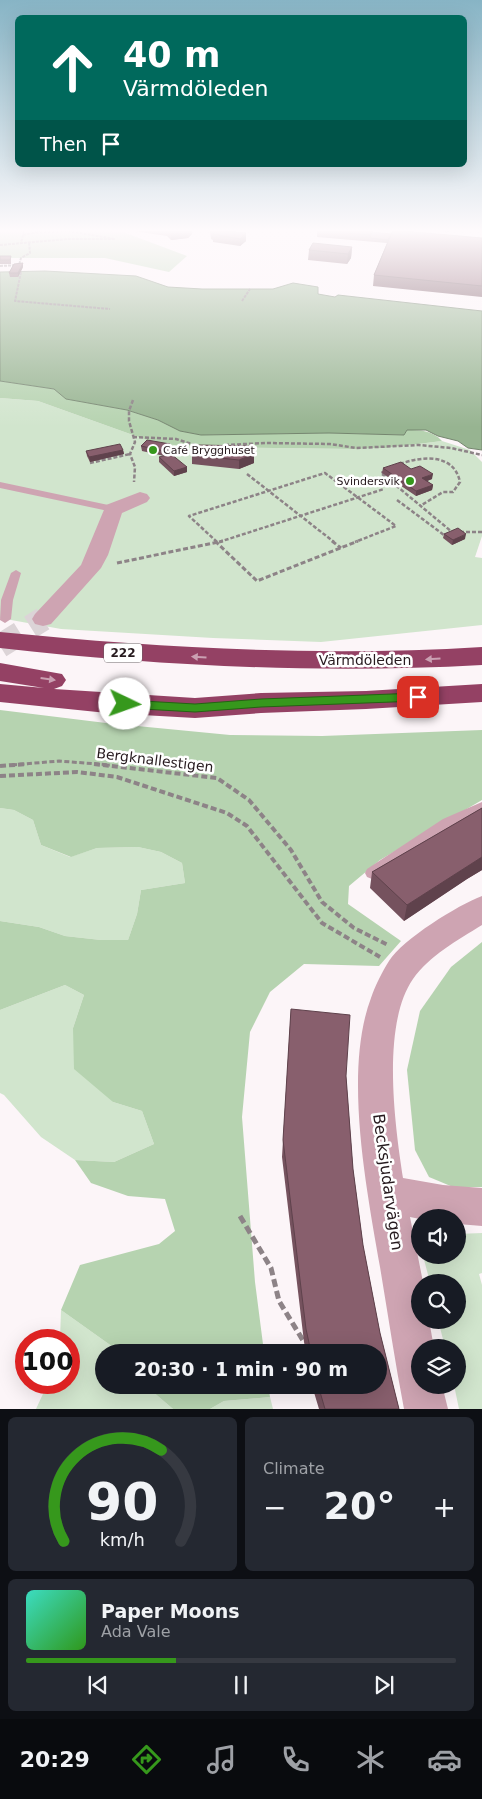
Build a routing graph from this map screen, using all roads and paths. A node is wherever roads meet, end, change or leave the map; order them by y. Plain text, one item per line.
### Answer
1 (17, 296) edge
2 (245, 296) edge
3 (242, 301) dead end
4 (110, 309) dead end
5 (133, 400) dead end
6 (133, 437) junction
7 (199, 446) edge
8 (222, 446) edge
9 (130, 454) junction
10 (482, 455) edge
11 (90, 463) edge
12 (392, 467) edge
13 (387, 470) edge
14 (247, 474) dead end
15 (390, 481) junction
16 (377, 484) dead end
17 (0, 485) edge
18 (384, 489) dead end
19 (269, 492) junction
20 (409, 497) junction
21 (140, 498) joint
22 (357, 498) junction
23 (420, 506) junction
24 (113, 510) junction
25 (300, 516) junction
26 (452, 532) junction
27 (482, 532) edge
28 (217, 542) junction
29 (341, 548) junction
30 (90, 568) junction
31 (16, 573) dead end
32 (43, 618) tunnel mouth
33 (2, 629) edge
34 (482, 656) edge
35 (0, 672) edge
36 (0, 693) edge
37 (482, 693) edge
38 (261, 703) junction
39 (0, 766) edge
40 (0, 776) edge
41 (482, 807) edge
42 (372, 873) edge
43 (482, 909) edge
44 (407, 964) junction
45 (386, 1194) junction
46 (482, 1207) edge
47 (240, 1216) dead end
48 (413, 1339) edge
49 (304, 1342) edge
50 (423, 1394) edge
51 (426, 1409) edge

1 - 4 path
2 - 3 path
5 - 6 path
6 - 7 path
6 - 9 path
8 - 10 path
9 - 11 path
9 - 21 path
12 - 23 path
13 - 15 path
14 - 19 path
15 - 16 path
15 - 20 path
17 - 24 lane
18 - 22 path
19 - 22 path
19 - 25 path
19 - 28 path
20 - 23 path
20 - 26 path
21 - 24 street
22 - 25 path
22 - 29 path
23 - 26 path
24 - 30 street
25 - 28 path
25 - 29 path
26 - 27 path
28 - 29 path
28 - 30 path
30 - 32 street
31 - 33 lane
34 -> 33 highway, Värmdöleden / 222
35 -> 38 highway
36 - 38 highway
37 - 38 highway
39 - 44 path, Bergknallestigen
40 - 44 path, Bergknallestigen
41 - 42 lane
43 - 44 street, Becksjudarvägen
44 - 45 street, Becksjudarvägen
45 - 46 street
45 - 48 street, Becksjudarvägen
47 - 49 path
50 - 51 street

